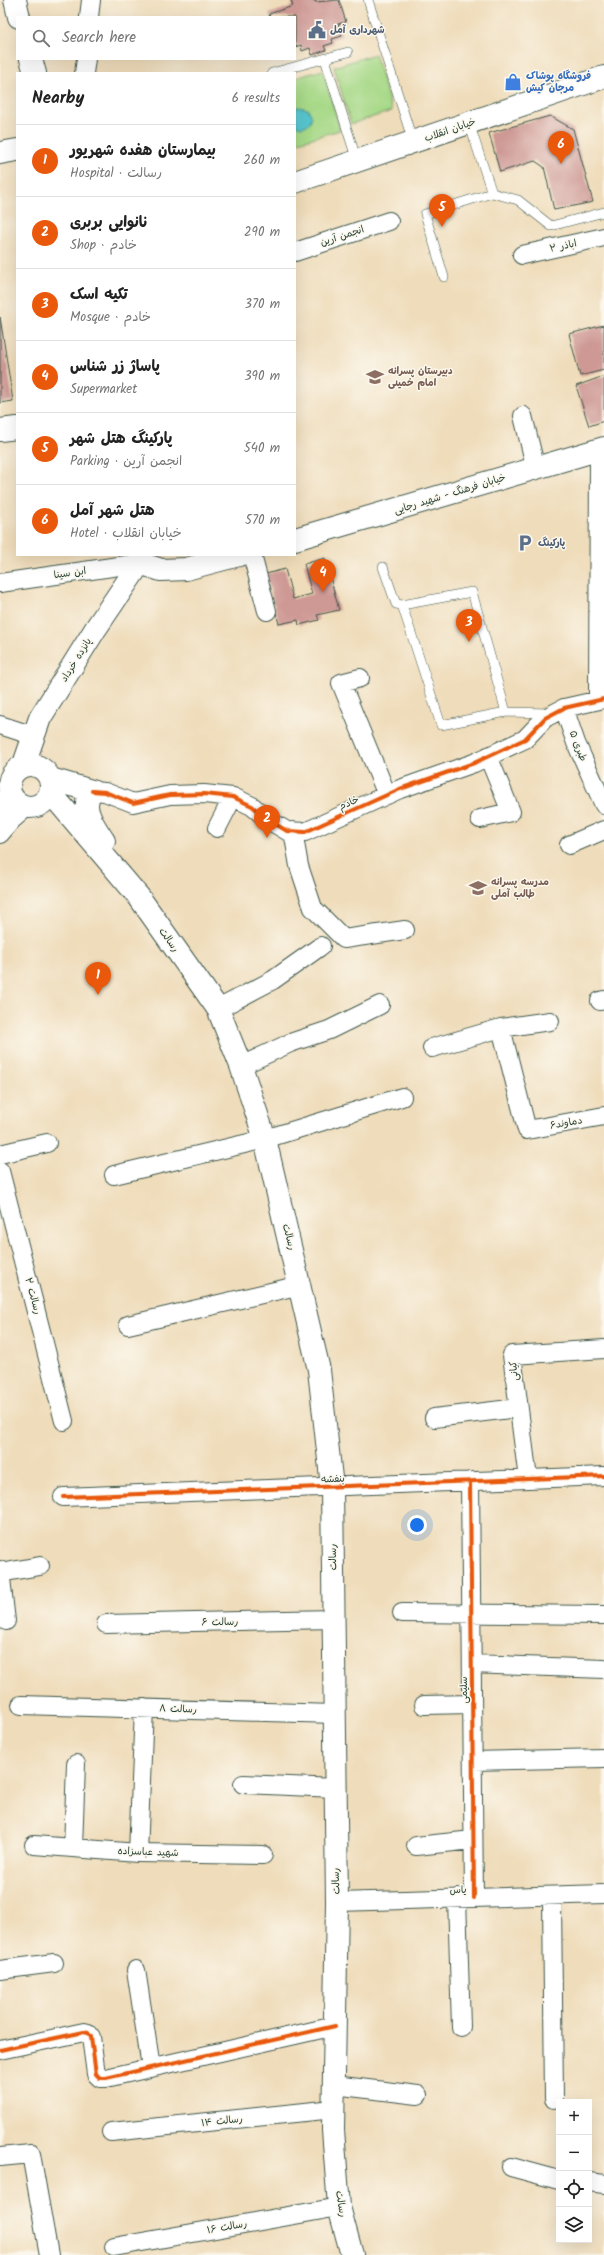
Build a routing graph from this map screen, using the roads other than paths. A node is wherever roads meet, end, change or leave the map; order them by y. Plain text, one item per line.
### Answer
1 (15, 0) edge
2 (91, 0) edge
3 (368, 0) edge
4 (19, 16) edge
5 (89, 16) edge
6 (348, 52) dead end
7 (325, 59) junction
8 (31, 60) edge
9 (86, 60) edge
10 (35, 72) edge
11 (84, 72) edge
12 (276, 72) edge
13 (604, 77) edge
14 (469, 124) junction
15 (413, 142) junction
16 (16, 150) edge
17 (0, 153) edge
18 (356, 160) junction
19 (296, 182) edge
20 (492, 193) junction
21 (604, 212) edge
22 (389, 221) dead end
23 (604, 237) edge
24 (296, 252) edge
25 (522, 255) dead end
26 (444, 277) dead end
27 (523, 416) dead end
28 (16, 428) edge
29 (0, 430) edge
30 (602, 449) edge
31 (536, 468) junction
32 (296, 539) edge
33 (234, 556) edge
34 (252, 556) edge
35 (139, 559) edge
36 (383, 567) dead end
37 (0, 582) edge
38 (402, 605) junction
39 (267, 611) dead end
40 (360, 678) dead end
41 (601, 699) edge
42 (560, 710) junction
43 (506, 712) junction
44 (0, 725) edge
45 (34, 736) junction
46 (488, 756) junction
47 (24, 764) junction
48 (50, 786) junction
49 (5, 789) edge
50 (92, 790) junction
51 (388, 795) junction
52 (233, 797) junction
53 (604, 805) edge
54 (27, 808) junction
55 (0, 817) edge
56 (480, 819) dead end
57 (217, 828) dead end
58 (604, 830) edge
59 (292, 831) junction
60 (0, 834) edge
61 (568, 845) dead end
62 (139, 897) junction
63 (405, 930) dead end
64 (321, 946) dead end
65 (380, 1005) dead end
66 (218, 1009) junction
67 (550, 1021) dead end
68 (501, 1028) junction
69 (432, 1048) dead end
70 (241, 1066) junction
71 (402, 1097) dead end
72 (604, 1116) edge
73 (265, 1139) junction
74 (47, 1143) dead end
75 (0, 1154) edge
76 (0, 1171) edge
77 (114, 1175) dead end
78 (301, 1285) junction
79 (128, 1325) dead end
80 (604, 1349) edge
81 (518, 1408) junction
82 (434, 1418) dead end
83 (64, 1421) dead end
84 (604, 1476) edge
85 (528, 1479) junction
86 (470, 1481) junction
87 (332, 1487) junction
88 (63, 1497) dead end
89 (40, 1566) dead end
90 (0, 1570) edge
91 (0, 1573) edge
92 (402, 1613) dead end
93 (471, 1613) junction
94 (604, 1614) edge
95 (334, 1619) junction
96 (6, 1621) dead end
97 (106, 1624) dead end
98 (472, 1664) junction
99 (604, 1669) edge
100 (472, 1704) junction
101 (21, 1705) dead end
102 (424, 1705) dead end
103 (144, 1708) junction
104 (335, 1714) junction
105 (604, 1758) edge
106 (473, 1761) junction
107 (76, 1764) dead end
108 (243, 1784) dead end
109 (336, 1788) junction
110 (473, 1840) junction
111 (34, 1845) dead end
112 (416, 1846) dead end
113 (74, 1848) junction
114 (138, 1853) junction
115 (263, 1855) dead end
116 (604, 1894) edge
117 (552, 1896) junction
118 (465, 1898) junction
119 (337, 1902) junction
120 (54, 1963) dead end
121 (0, 1970) edge
122 (136, 1970) dead end
123 (335, 2026) junction
124 (461, 2027) dead end
125 (0, 2050) edge
126 (151, 2067) junction
127 (334, 2085) junction
128 (418, 2094) dead end
129 (554, 2099) dead end
130 (334, 2109) junction
131 (111, 2132) dead end
132 (0, 2157) edge
133 (511, 2167) dead end
134 (556, 2179) edge
135 (592, 2182) edge
136 (604, 2184) edge
137 (339, 2207) junction
138 (114, 2247) dead end
139 (49, 2255) edge
140 (352, 2255) edge

1 - 4 main road
2 - 5 street
3 - 15 lane
6 - 7 lane
7 - 12 lane
7 - 18 lane
8 - 10 main road
9 - 11 street
13 - 14 main road, خیابان انقلاب
14 - 15 main road, خیابان انقلاب
14 - 20 lane
15 - 18 main road, خیابان انقلاب
16 - 17 main road
18 - 19 main road, خیابان انقلاب
20 - 21 lane
20 - 26 lane
22 - 24 street, انجمن آرین
23 - 25 street, اباذر ۲
27 - 31 street
28 - 29 main road
30 - 31 main road, خیابان فرهنگ - شهید رجایی
30 - 41 street
31 - 32 main road, خیابان فرهنگ - شهید رجایی
33 - 35 main road
34 - 39 street
35 - 37 street, ابن سینا
35 - 45 main road, پانزده خرداد
36 - 38 lane
38 - 43 lane
38 - 43 lane
40 - 51 street
41 - 42 street, خادم
42 - 43 lane
42 - 46 street, خادم
42 - 53 street, طبری ۵
44 - 45 street
45 - 47 main road, پانزده خرداد
46 - 51 street, خادم
46 - 56 street
47 - 48 main road
47 - 49 main road
48 - 50 main road, خادم
48 - 54 main road
48 - 62 main road, رسالت
49 - 54 main road
49 - 55 street
50 - 52 street, خادم
50 - 62 main road, رسالت
51 - 59 street, خادم
52 - 57 street
52 - 59 street, خادم
54 - 60 street
58 - 61 street
59 - 63 street
62 - 66 main road, رسالت
64 - 66 street
65 - 70 street
66 - 70 main road, رسالت
67 - 68 street
68 - 69 street
68 - 72 street, دماوند۶
70 - 73 main road, رسالت
71 - 73 street
73 - 77 street
73 - 78 main road, رسالت
74 - 75 street
76 - 83 street, رسالت ۲
78 - 79 street
78 - 87 main road, رسالت
80 - 81 street, کیانی
81 - 82 street
81 - 85 street, کیانی
84 - 85 street, بنفشه
85 - 86 street, بنفشه
86 - 87 street, بنفشه
86 - 93 street, سلیمی
87 - 88 street, بنفشه
87 - 95 main road, رسالت
89 - 91 street
90 - 91 street
91 - 96 street
92 - 93 street
93 - 94 street
93 - 98 street, سلیمی
95 - 97 street, رسالت ۶
95 - 104 main road, رسالت
98 - 99 street
98 - 100 street, سلیمی
100 - 102 street
100 - 106 street, سلیمی
101 - 103 street, رسالت ۸
103 - 104 street, رسالت ۸
103 - 114 street
104 - 109 main road, رسالت
105 - 106 street
106 - 110 street, سلیمی
107 - 113 street
108 - 109 street
109 - 119 main road, رسالت
110 - 112 street
110 - 118 street, سلیمی
111 - 113 street, شهید عباسزاده
113 - 114 street, شهید عباسزاده
114 - 115 street, شهید عباسزاده
116 - 117 street, یاس
117 - 118 street, یاس
117 - 129 street
118 - 119 street, یاس
118 - 124 street, سلیمی
119 - 123 main road, رسالت
120 - 121 street
122 - 126 street
123 - 126 street
123 - 127 main road, رسالت
125 - 126 street
127 - 128 street
127 - 130 main road, رسالت
130 - 131 street, رسالت ۱۴
130 - 137 main road, رسالت
132 - 139 street
133 - 134 street
135 - 136 street
137 - 138 street, رسالت ۱۶
137 - 140 main road, رسالت

